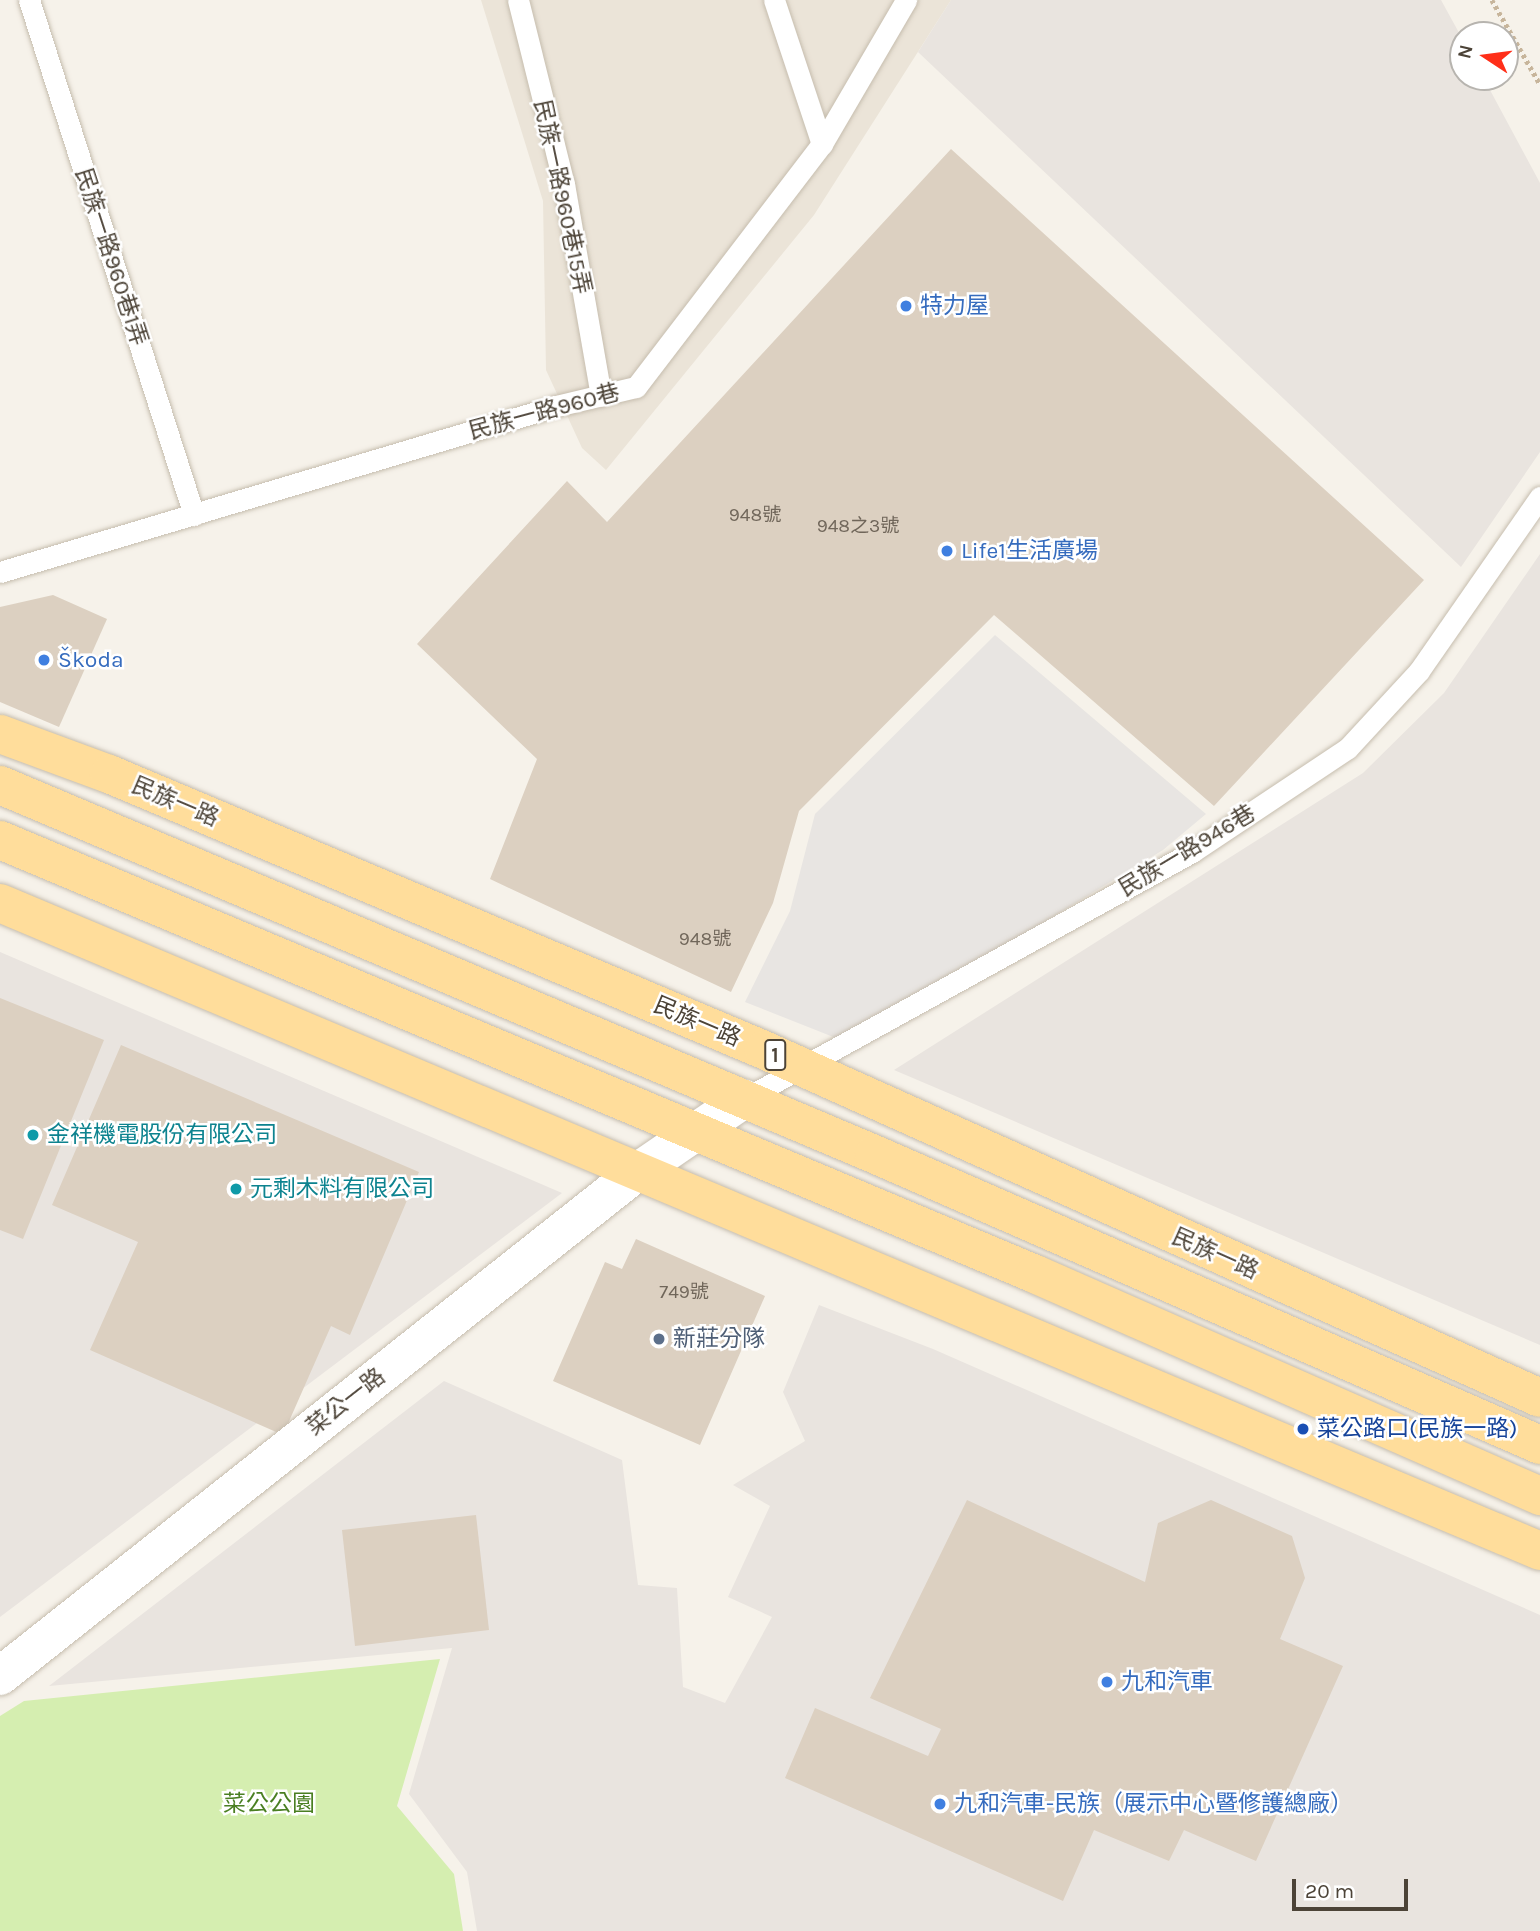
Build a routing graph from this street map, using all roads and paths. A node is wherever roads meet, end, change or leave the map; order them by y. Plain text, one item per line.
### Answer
1 (29, 0) edge
2 (518, 0) edge
3 (774, 0) edge
4 (906, 0) edge
5 (1492, 0) edge
6 (1540, 84) edge
7 (822, 144) junction
8 (601, 396) junction
9 (1540, 497) edge
10 (194, 515) junction
11 (0, 572) edge
12 (0, 734) edge
13 (0, 785) edge
14 (0, 841) edge
15 (0, 903) edge
16 (450, 918) junction
17 (432, 965) junction
18 (800, 1066) junction
19 (744, 1099) junction
20 (694, 1130) junction
21 (637, 1172) junction
22 (1035, 1274) junction
23 (1347, 1314) junction
24 (1010, 1329) junction
25 (1329, 1353) junction
26 (1540, 1398) edge
27 (1540, 1445) edge
28 (1435, 1451) junction
29 (1540, 1496) edge
30 (1418, 1499) junction
31 (1540, 1551) edge
32 (0, 1676) edge

1 - 10 lane, 民族一路960巷1弄
2 - 8 lane, 民族一路960巷15弄
3 - 7 lane
4 - 7 lane, 民族一路960巷
5 - 6 path
7 - 8 lane, 民族一路960巷
8 - 10 lane, 民族一路960巷
9 - 18 lane, 民族一路946巷
10 - 11 lane, 民族一路960巷
12 - 16 main road, 民族一路 / 1
13 - 17 main road, 民族一路 / 1
14 - 20 main road
15 - 21 main road
16 - 17 main road
16 - 18 main road, 民族一路 / 1
17 - 19 main road, 民族一路 / 1
18 - 19 lane, 民族一路946巷
18 - 23 main road, 民族一路 / 1
19 - 20 street, 菜公一路
19 - 25 main road, 民族一路 / 1
20 - 21 street, 菜公一路
20 - 22 main road
21 - 24 main road
21 - 32 street, 菜公一路
22 - 24 main road
22 - 28 main road
23 - 25 main road
23 - 26 main road, 民族一路 / 1
24 - 30 main road
25 - 27 main road, 民族一路 / 1
28 - 29 main road
28 - 30 main road
30 - 31 main road

